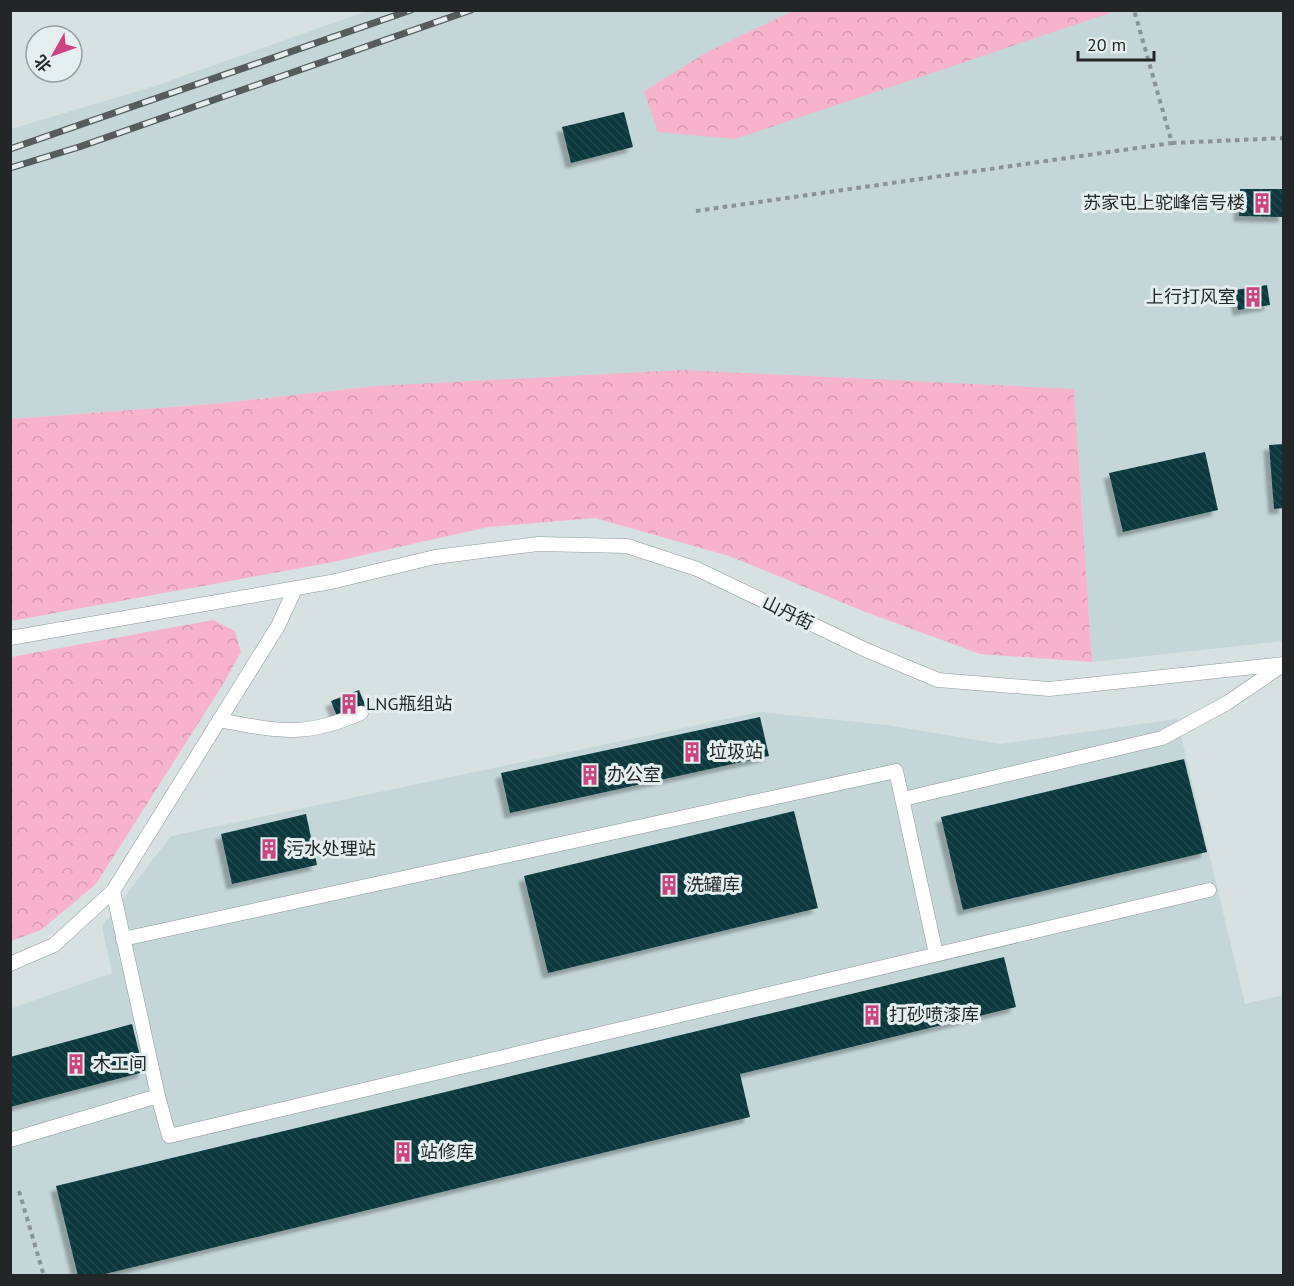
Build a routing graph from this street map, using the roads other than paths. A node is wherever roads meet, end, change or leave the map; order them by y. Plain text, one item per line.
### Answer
1 (295, 589) junction
2 (10, 638) edge
3 (1284, 664) edge
4 (361, 712) dead end
5 (219, 720) junction
6 (903, 799) junction
7 (1209, 890) dead end
8 (113, 891) junction
9 (123, 939) junction
10 (936, 954) junction
11 (10, 964) edge
12 (158, 1096) junction
13 (10, 1140) edge

1 - 2 lane, 山丹街
1 - 3 lane, 山丹街
1 - 5 lane
3 - 6 lane
4 - 5 lane
5 - 8 lane
6 - 9 lane
6 - 10 lane
7 - 10 lane
8 - 9 lane
8 - 11 lane
9 - 12 lane
10 - 12 lane
12 - 13 lane

